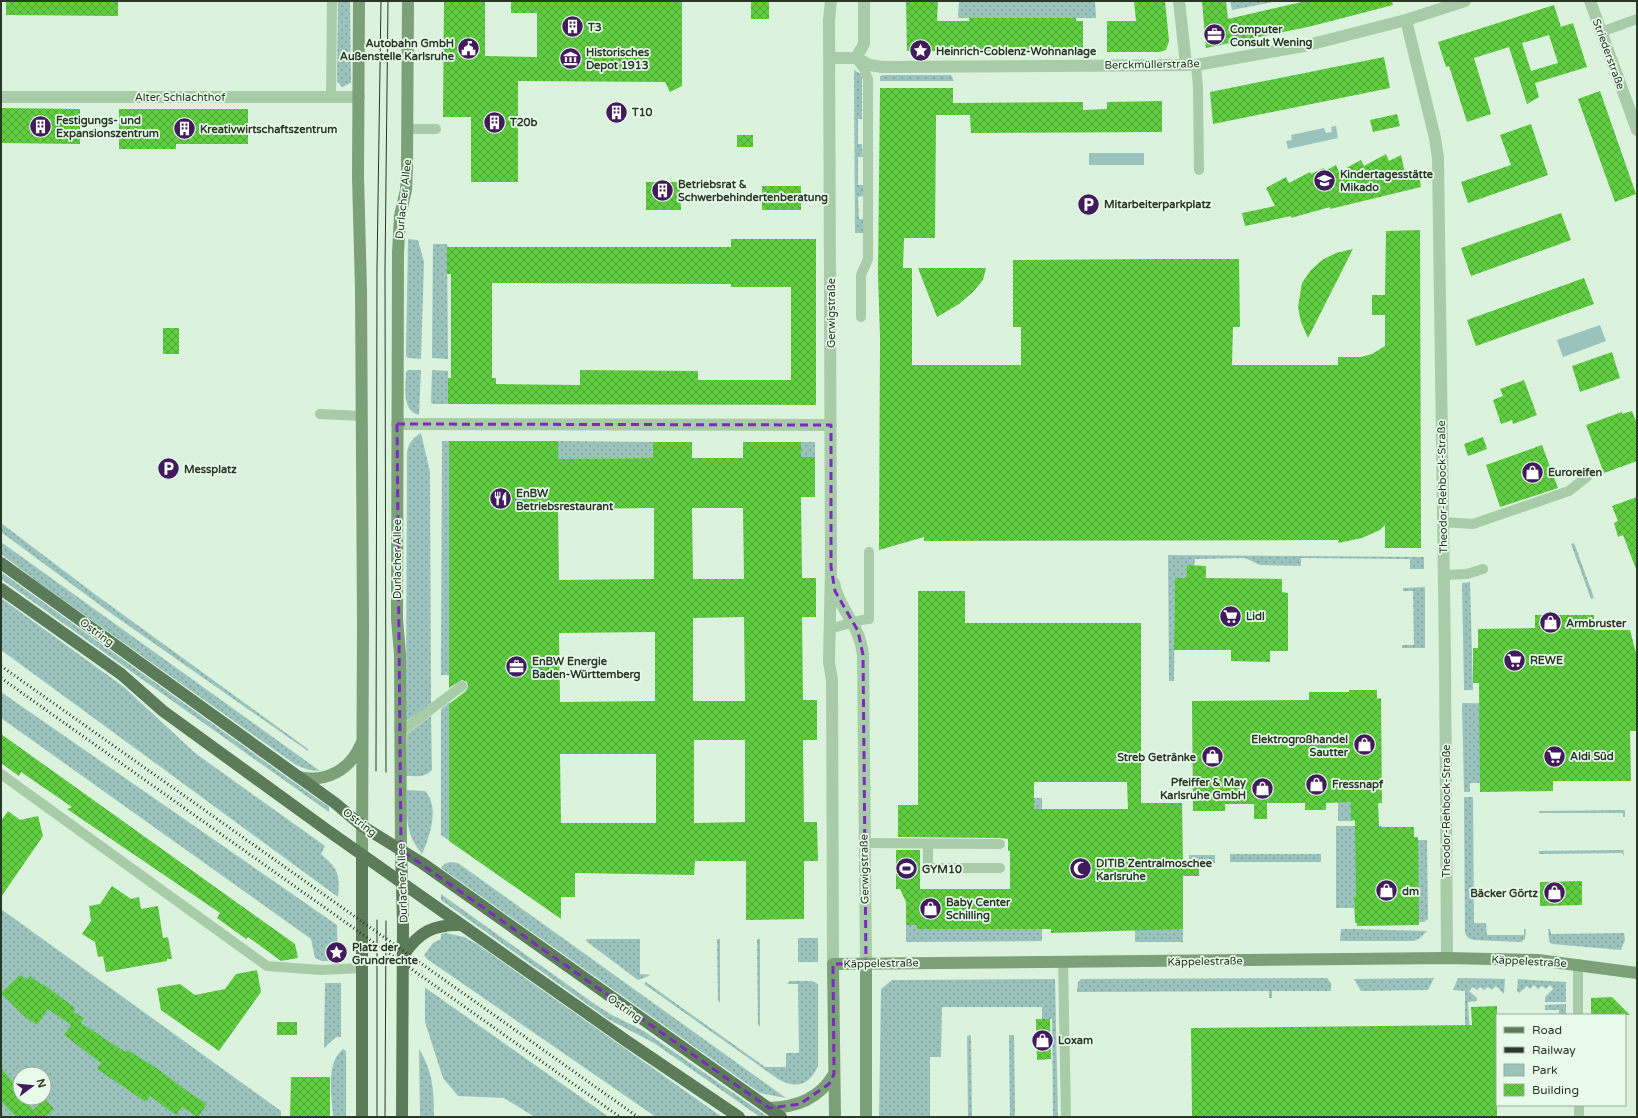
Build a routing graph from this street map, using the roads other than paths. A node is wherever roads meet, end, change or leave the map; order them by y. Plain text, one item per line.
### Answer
1 (332, 1) edge
2 (359, 1) edge
3 (408, 1) edge
4 (831, 1) edge
5 (864, 1) edge
6 (1180, 1) edge
7 (1465, 1) edge
8 (1590, 1) edge
9 (1637, 19) edge
10 (1406, 20) junction
11 (1601, 32) junction
12 (830, 58) junction
13 (856, 58) junction
14 (1191, 65) junction
15 (331, 97) junction
16 (359, 97) junction
17 (1, 98) edge
18 (407, 129) junction
19 (436, 129) dead end
20 (1637, 130) edge
21 (1199, 170) dead end
22 (861, 317) dead end
23 (320, 414) dead end
24 (361, 416) junction
25 (397, 424) junction
26 (831, 425) junction
27 (1589, 475) dead end
28 (1443, 522) junction
29 (869, 552) dead end
30 (1, 563) edge
31 (831, 567) junction
32 (1483, 570) dead end
33 (1444, 575) junction
34 (1, 589) edge
35 (854, 623) junction
36 (829, 629) junction
37 (462, 686) dead end
38 (399, 729) junction
39 (362, 741) junction
40 (1, 774) edge
41 (299, 777) junction
42 (362, 826) junction
43 (864, 843) junction
44 (928, 844) junction
45 (1000, 844) dead end
46 (400, 850) junction
47 (362, 855) junction
48 (1000, 868) dead end
49 (402, 883) junction
50 (462, 925) junction
51 (403, 956) junction
52 (1447, 958) junction
53 (1064, 962) junction
54 (866, 963) junction
55 (832, 964) junction
56 (1578, 964) junction
57 (362, 968) junction
58 (1637, 972) edge
59 (1578, 1014) edge
60 (834, 1074) junction
61 (1580, 1106) edge
62 (769, 1108) junction
63 (362, 1117) edge
64 (402, 1117) edge
65 (739, 1117) edge
66 (781, 1117) edge
67 (836, 1117) edge
68 (866, 1117) edge
69 (1066, 1117) edge
70 (1580, 1117) edge

1 - 15 lane
2 - 16 street
3 - 18 street, Durlacher Allee
4 - 12 street, Gerwigstraße
5 - 13 street
6 - 14 street
7 - 10 street, Berckmüllerstraße
8 - 11 street, Striederstraße
9 - 11 lane
10 - 14 street, Berckmüllerstraße
10 - 28 street, Theodor-Rehbock-Straße
11 - 20 street, Striederstraße
12 - 13 street
12 - 26 street, Gerwigstraße
13 - 14 street, Berckmüllerstraße
13 - 22 lane
14 - 21 lane
15 - 16 street, Alter Schlachthof
15 - 17 street, Alter Schlachthof
16 - 24 street
18 - 19 lane
18 - 25 street, Durlacher Allee
23 - 24 lane
24 - 39 street
25 - 26 street
25 - 38 street, Durlacher Allee
26 - 31 street, Gerwigstraße
27 - 28 lane
28 - 33 street, Theodor-Rehbock-Straße
29 - 35 lane
30 - 41 main road, Ostring
31 - 35 street, Gerwigstraße
31 - 36 street, Gerwigstraße
32 - 33 lane
33 - 52 street, Theodor-Rehbock-Straße
34 - 47 main road, Ostring
35 - 36 lane
35 - 43 street, Gerwigstraße
36 - 55 street, Gerwigstraße
37 - 38 lane
38 - 46 street, Durlacher Allee
39 - 41 street
39 - 42 street
40 - 57 lane
41 - 42 main road, Ostring
42 - 46 main road, Ostring
42 - 47 street
43 - 44 lane
43 - 54 street, Gerwigstraße
44 - 45 lane
44 - 48 lane
46 - 49 main road, Durlacher Allee
46 - 62 main road, Ostring
47 - 49 main road, Ostring
47 - 57 main road
49 - 50 main road, Ostring
49 - 51 main road, Durlacher Allee
50 - 51 main road
50 - 65 main road, Ostring
51 - 64 main road, Durlacher Allee
52 - 53 street, Käppelestraße
52 - 56 street, Käppelestraße
53 - 54 street, Käppelestraße
53 - 69 lane
54 - 55 street, Käppelestraße
54 - 68 street, Gerwigstraße
55 - 60 street, Gerwigstraße
56 - 58 street, Käppelestraße
56 - 59 lane, Käppelestraße
57 - 63 main road
60 - 62 street
60 - 67 street, Gerwigstraße
61 - 70 lane
62 - 66 main road, Ostring

